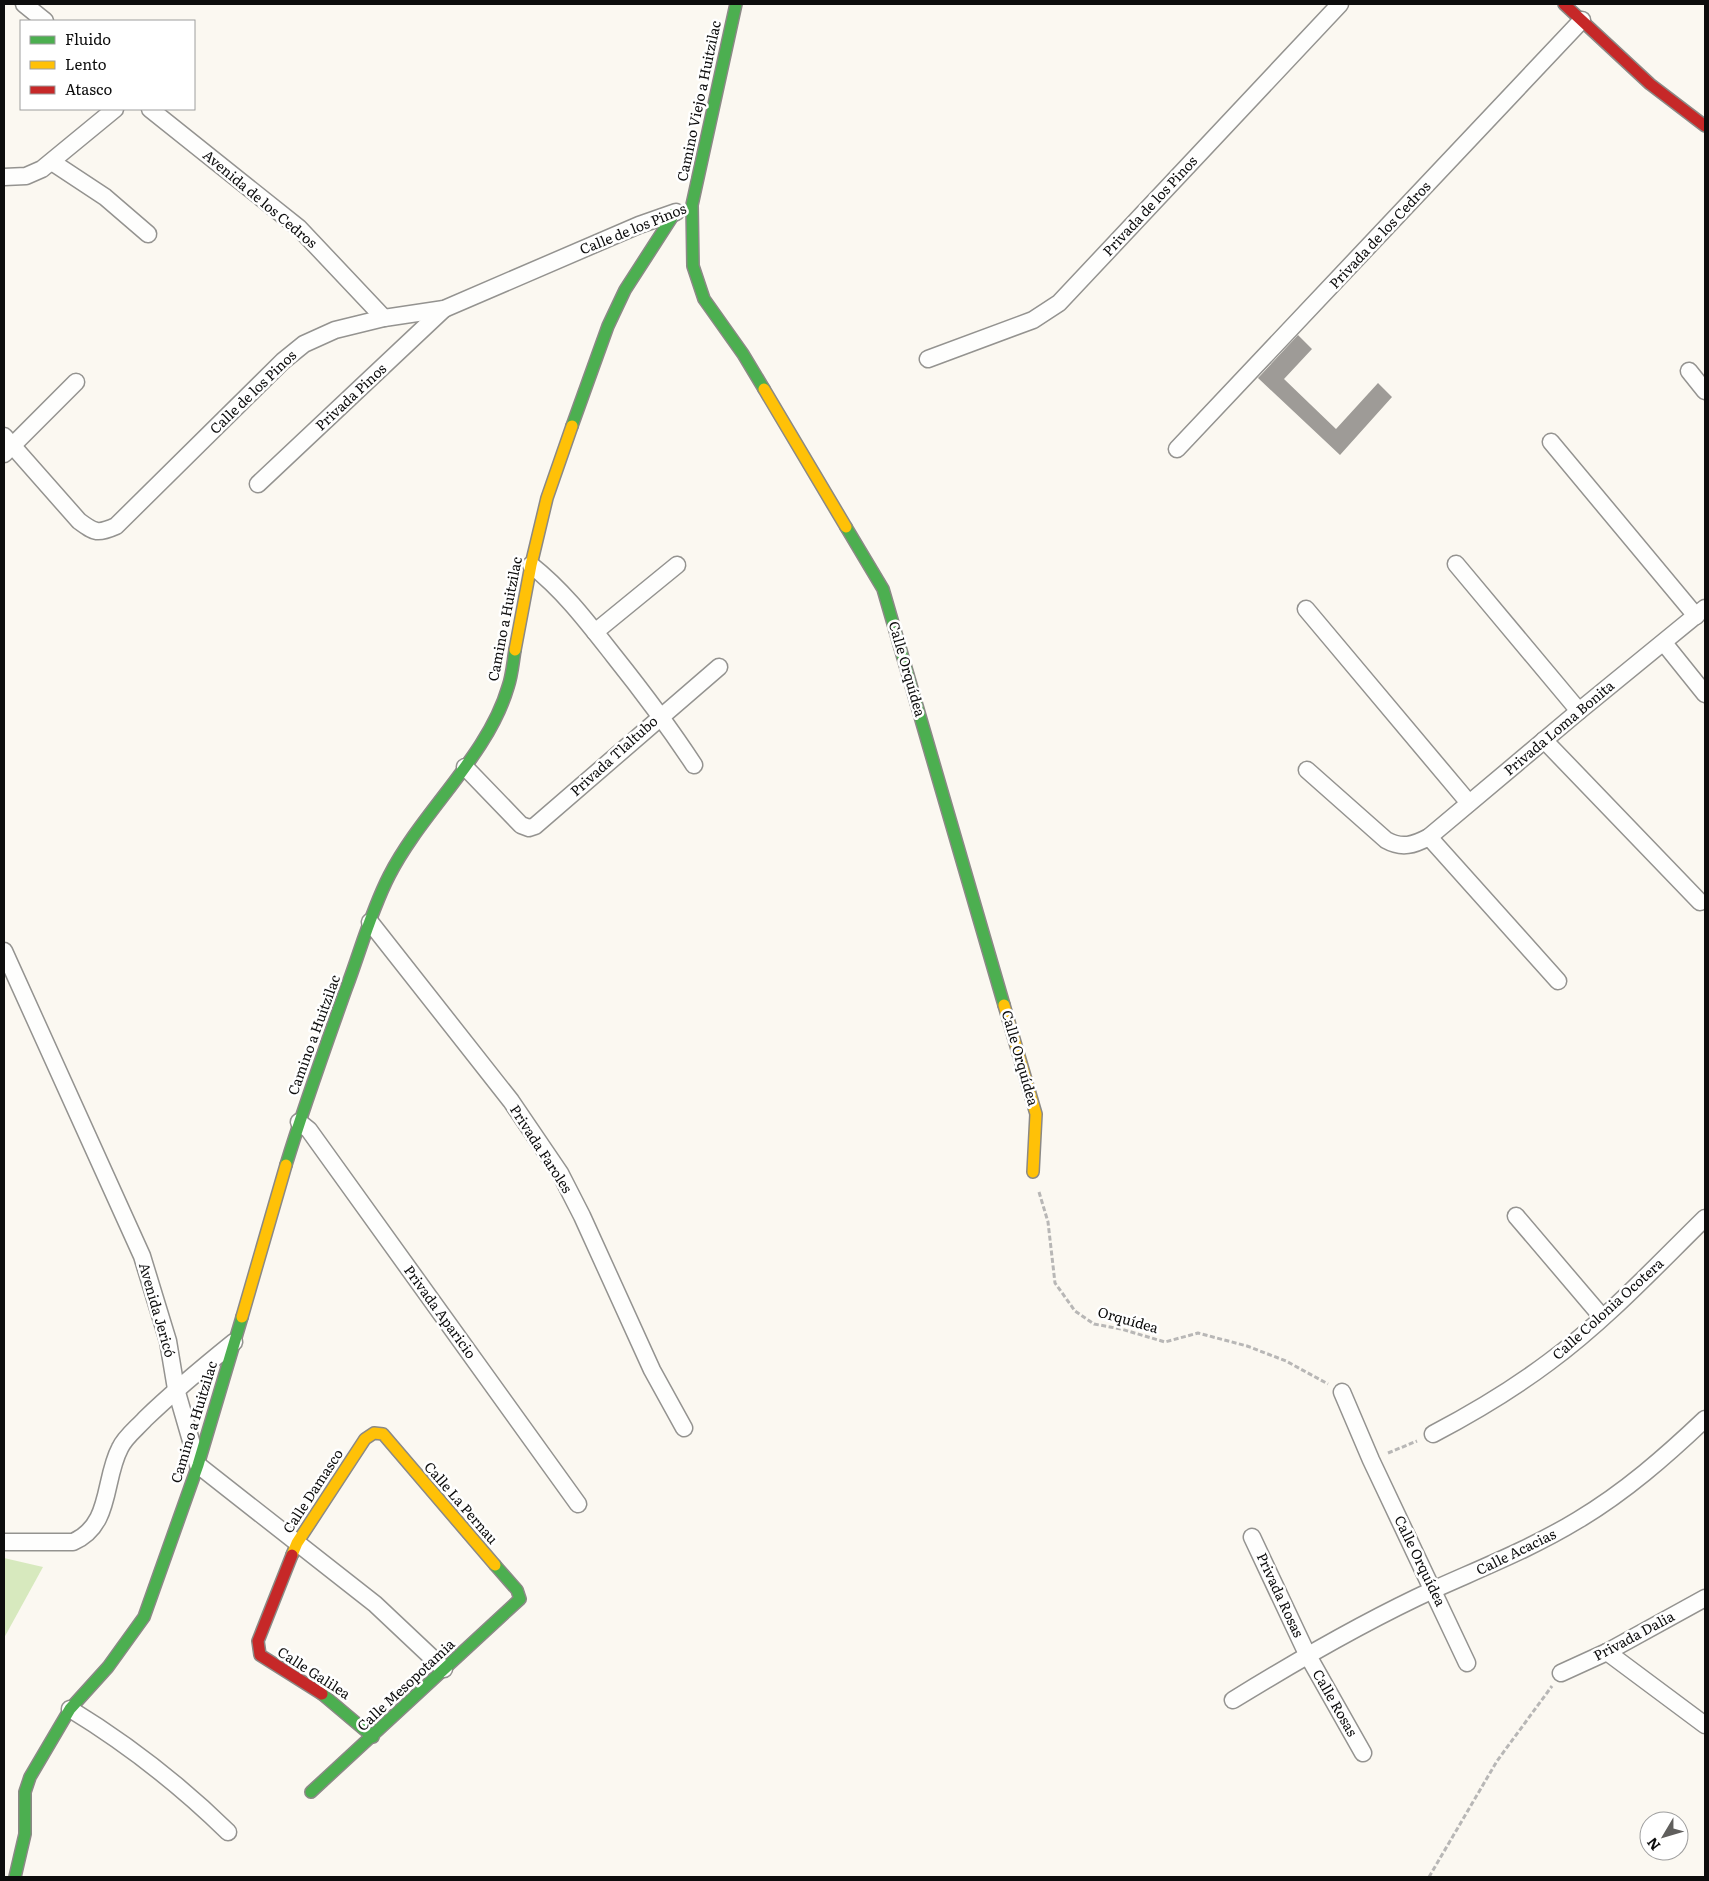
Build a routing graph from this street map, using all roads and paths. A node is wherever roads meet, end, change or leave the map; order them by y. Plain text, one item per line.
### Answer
1 (24, 4) edge
2 (736, 4) edge
3 (1340, 4) edge
4 (1564, 4) edge
5 (43, 20) edge
6 (1582, 20) junction
7 (114, 110) edge
8 (151, 110) edge
9 (1705, 126) edge
10 (52, 162) junction
11 (4, 178) edge
12 (692, 205) junction
13 (674, 214) junction
14 (148, 234) dead end
15 (444, 309) junction
16 (384, 318) junction
17 (928, 359) dead end
18 (1689, 371) dead end
19 (76, 382) dead end
20 (1705, 391) edge
21 (1551, 442) dead end
22 (7, 445) edge
23 (1177, 449) dead end
24 (258, 484) dead end
25 (1456, 564) dead end
26 (531, 565) junction
27 (677, 565) dead end
28 (1306, 609) dead end
29 (1701, 612) edge
30 (595, 632) junction
31 (1664, 643) junction
32 (719, 668) dead end
33 (1705, 694) edge
34 (1579, 711) junction
35 (661, 716) junction
36 (1544, 740) junction
37 (694, 764) dead end
38 (464, 768) junction
39 (1307, 770) dead end
40 (1469, 803) junction
41 (1429, 837) junction
42 (1700, 902) dead end
43 (370, 922) junction
44 (4, 951) edge
45 (1558, 981) dead end
46 (299, 1122) junction
47 (1033, 1172) joint
48 (1516, 1216) dead end
49 (1705, 1218) edge
50 (1602, 1318) junction
51 (234, 1342) junction
52 (176, 1389) junction
53 (1342, 1392) joint
54 (1705, 1419) edge
55 (684, 1428) dead end
56 (374, 1433) joint
57 (1434, 1434) joint
58 (1371, 1460) junction
59 (198, 1465) junction
60 (578, 1504) dead end
61 (1252, 1537) dead end
62 (4, 1542) edge
63 (296, 1543) junction
64 (1434, 1589) junction
65 (1705, 1598) edge
66 (520, 1599) joint
67 (1607, 1652) junction
68 (1307, 1654) junction
69 (260, 1655) joint
70 (1467, 1663) dead end
71 (444, 1669) junction
72 (1561, 1673) joint
73 (1233, 1700) dead end
74 (70, 1709) junction
75 (1705, 1725) edge
76 (373, 1737) junction
77 (1363, 1753) dead end
78 (311, 1792) dead end
79 (228, 1832) dead end
80 (15, 1877) edge
81 (1429, 1877) edge

1 - 5 street
2 - 12 street, Camino Viejo a Huitzilac
3 - 17 street, Privada de los Pinos
4 - 6 street
6 - 9 street
6 - 23 street, Privada de los Cedros
7 - 10 street
8 - 16 street, Avenida de los Cedros
10 - 11 street
10 - 14 street
12 - 13 street, Calle de los Pinos
12 - 47 street, Calle Orquídea
13 - 15 street, Calle de los Pinos
13 - 26 street, Camino a Huitzilac
15 - 16 street, Calle de los Pinos
15 - 24 street, Privada Pinos
16 - 22 street, Calle de los Pinos
18 - 20 street
19 - 22 street
21 - 29 street
25 - 34 street
26 - 30 street, Privada Tlaltubo
26 - 38 street, Camino a Huitzilac
27 - 30 street
28 - 40 street
29 - 31 street, Privada Loma Bonita
30 - 35 street, Privada Tlaltubo
31 - 33 street
31 - 34 street, Privada Loma Bonita
32 - 35 street
34 - 36 street, Privada Loma Bonita
35 - 37 street
35 - 38 street, Privada Tlaltubo
36 - 40 street, Privada Loma Bonita
36 - 42 street
38 - 43 street, Camino a Huitzilac
39 - 41 street, Privada Loma Bonita
40 - 41 street, Privada Loma Bonita
41 - 45 street
43 - 46 street, Camino a Huitzilac
43 - 55 street, Privada Faroles
44 - 52 street, Avenida Jericó
46 - 51 street, Camino a Huitzilac
46 - 60 street, Privada Aparicio
47 - 53 path, Orquídea
48 - 50 street
49 - 50 street, Calle Colonia Ocotera
50 - 57 street, Calle Colonia Ocotera
51 - 52 street
51 - 59 street, Camino a Huitzilac
52 - 59 street, Avenida Jericó
52 - 62 street
53 - 58 street, Calle Orquídea
54 - 64 street, Calle Acacias
56 - 63 street, Calle Damasco
56 - 66 street, Calle La Pernau
57 - 58 path
58 - 64 street, Calle Orquídea
59 - 63 street
59 - 74 street, Camino a Huitzilac
61 - 68 street, Privada Rosas
63 - 69 street, Calle Damasco
63 - 71 street
64 - 68 street, Calle Acacias
64 - 70 street, Calle Orquídea
65 - 67 street, Privada Dalia
66 - 71 street, Calle Mesopotamia
67 - 72 street, Privada Dalia
67 - 75 street
68 - 73 street, Calle Acacias
68 - 77 street, Calle Rosas
69 - 76 street, Calle Galilea
71 - 76 street, Calle Mesopotamia
72 - 81 path
74 - 79 street
74 - 80 street, Camino a Huitzilac
76 - 78 street, Calle Mesopotamia

